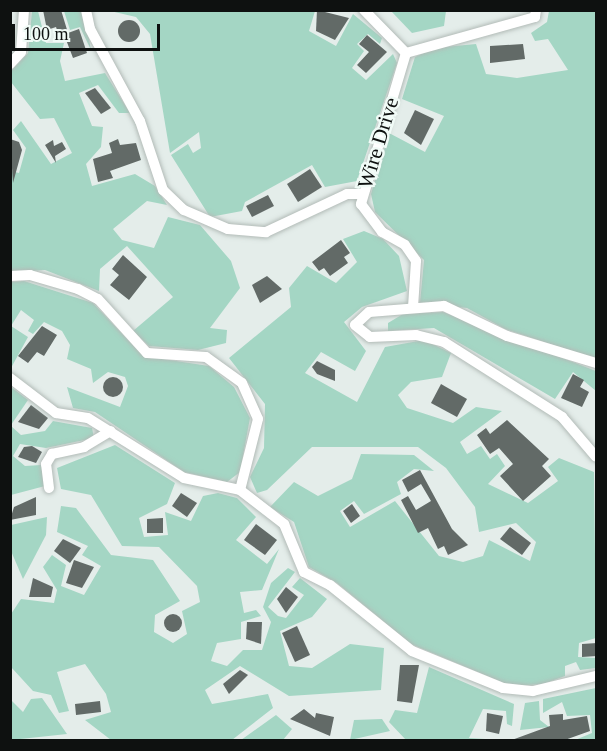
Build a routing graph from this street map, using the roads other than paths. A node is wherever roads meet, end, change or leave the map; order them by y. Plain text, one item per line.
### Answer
1 (24, 10) edge
2 (86, 10) edge
3 (364, 10) edge
4 (536, 10) edge
5 (406, 53) junction
6 (10, 64) edge
7 (361, 194) junction
8 (10, 276) edge
9 (413, 307) junction
10 (597, 363) edge
11 (10, 378) edge
12 (111, 431) junction
13 (597, 457) edge
14 (49, 488) dead end
15 (240, 490) junction
16 (597, 676) edge

1 - 6 street
2 - 7 street
3 - 5 street
4 - 5 street
5 - 7 street, Wire Drive
7 - 9 street, Wire Drive
8 - 15 street
9 - 10 street
9 - 13 street
11 - 12 street
12 - 14 street
12 - 15 street
15 - 16 street

